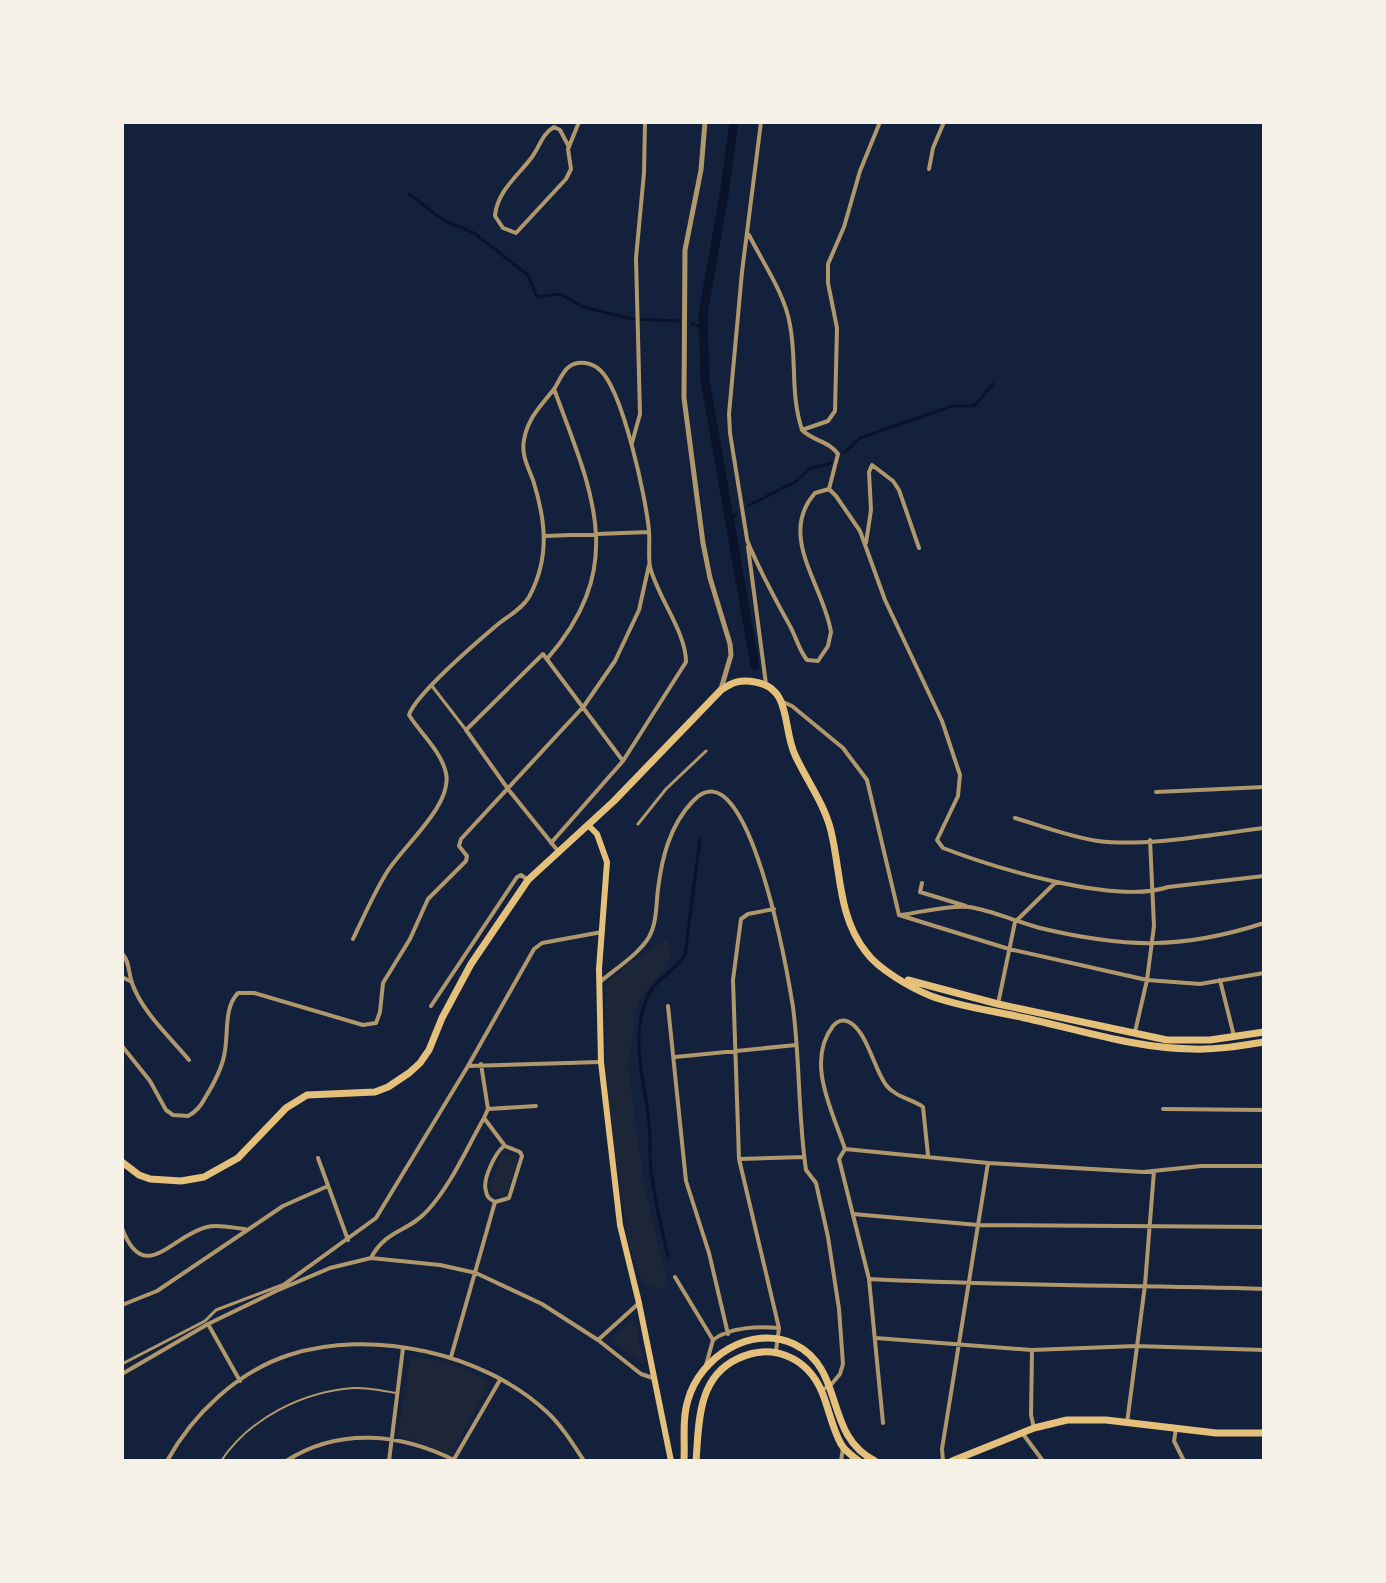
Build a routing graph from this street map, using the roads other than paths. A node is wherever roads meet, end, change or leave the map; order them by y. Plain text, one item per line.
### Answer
1 (579, 122) edge
2 (645, 122) edge
3 (705, 122) edge
4 (761, 122) edge
5 (880, 122) edge
6 (944, 122) edge
7 (569, 147) junction
8 (929, 169) dead end
9 (748, 233) junction
10 (554, 389) junction
11 (802, 430) junction
12 (632, 445) junction
13 (829, 489) junction
14 (649, 532) junction
15 (598, 535) junction
16 (545, 536) junction
17 (747, 540) junction
18 (866, 545) junction
19 (919, 548) dead end
20 (649, 563) junction
21 (547, 659) junction
22 (764, 683) junction
23 (431, 684) junction
24 (721, 690) junction
25 (783, 702) junction
26 (584, 706) junction
27 (466, 730) junction
28 (706, 751) dead end
29 (623, 761) junction
30 (1264, 787) edge
31 (508, 789) junction
32 (1156, 792) dead end
33 (1015, 818) dead end
34 (638, 824) dead end
35 (589, 826) junction
36 (1264, 828) edge
37 (1150, 840) junction
38 (551, 843) junction
39 (558, 851) junction
40 (1264, 876) edge
41 (528, 880) junction
42 (1056, 882) junction
43 (922, 883) dead end
44 (1154, 892) junction
45 (968, 907) junction
46 (774, 909) junction
47 (899, 915) junction
48 (1015, 922) junction
49 (1264, 923) edge
50 (604, 931) junction
51 (353, 939) dead end
52 (1152, 945) junction
53 (1009, 949) junction
54 (122, 953) edge
55 (1264, 973) edge
56 (122, 977) edge
57 (1147, 980) junction
58 (1220, 980) junction
59 (132, 982) junction
60 (600, 982) junction
61 (431, 1006) dead end
62 (668, 1006) dead end
63 (998, 1008) junction
64 (1264, 1032) edge
65 (1135, 1035) junction
66 (1235, 1037) junction
67 (1264, 1042) edge
68 (1133, 1044) junction
69 (796, 1045) junction
70 (122, 1046) edge
71 (1236, 1047) junction
72 (736, 1052) junction
73 (675, 1058) junction
74 (189, 1060) dead end
75 (601, 1062) junction
76 (481, 1064) junction
77 (468, 1066) junction
78 (536, 1106) dead end
79 (488, 1109) junction
80 (1163, 1109) dead end
81 (1264, 1110) edge
82 (484, 1118) junction
83 (505, 1146) junction
84 (845, 1149) junction
85 (928, 1155) junction
86 (804, 1157) junction
87 (318, 1158) dead end
88 (739, 1159) junction
89 (122, 1162) edge
90 (988, 1163) junction
91 (1264, 1166) edge
92 (1154, 1171) junction
93 (328, 1186) junction
94 (495, 1202) junction
95 (853, 1214) junction
96 (1150, 1224) junction
97 (978, 1225) junction
98 (1264, 1227) edge
99 (122, 1228) edge
100 (247, 1229) junction
101 (348, 1240) junction
102 (371, 1258) junction
103 (476, 1273) junction
104 (675, 1277) dead end
105 (869, 1279) junction
106 (285, 1284) junction
107 (969, 1285) junction
108 (1145, 1285) junction
109 (1264, 1289) edge
110 (276, 1291) junction
111 (639, 1303) junction
112 (122, 1305) edge
113 (208, 1324) junction
114 (779, 1328) junction
115 (728, 1334) junction
116 (876, 1338) junction
117 (778, 1339) junction
118 (598, 1340) junction
119 (713, 1340) junction
120 (958, 1346) junction
121 (1136, 1346) junction
122 (403, 1348) junction
123 (1032, 1350) junction
124 (1264, 1350) edge
125 (776, 1352) junction
126 (450, 1358) junction
127 (122, 1364) edge
128 (706, 1365) junction
129 (819, 1365) junction
130 (810, 1372) junction
131 (122, 1374) edge
132 (653, 1378) junction
133 (500, 1380) junction
134 (240, 1381) junction
135 (830, 1386) junction
136 (821, 1390) junction
137 (398, 1393) junction
138 (883, 1423) dead end
139 (1127, 1423) junction
140 (1034, 1428) junction
141 (1176, 1429) junction
142 (1023, 1433) junction
143 (1264, 1433) edge
144 (392, 1438) junction
145 (843, 1448) junction
146 (454, 1460) edge
147 (957, 1460) edge
148 (167, 1461) edge
149 (221, 1461) edge
150 (286, 1461) edge
151 (389, 1461) edge
152 (584, 1461) edge
153 (671, 1461) edge
154 (685, 1461) edge
155 (696, 1461) edge
156 (841, 1461) edge
157 (859, 1461) edge
158 (875, 1461) edge
159 (943, 1461) edge
160 (1043, 1461) edge
161 (1184, 1461) edge

1 - 7 street
2 - 12 street
3 - 24 street
4 - 9 street
5 - 11 street
6 - 8 street
7 - 7 street
9 - 11 street
9 - 17 street
10 - 12 street
10 - 15 street
10 - 16 street
11 - 13 street
12 - 14 street
13 - 17 street
13 - 18 street
14 - 15 street
14 - 20 street
15 - 16 street
15 - 21 street
16 - 23 street
17 - 22 street
18 - 19 street
18 - 42 street
20 - 26 street
20 - 29 street
21 - 26 street
21 - 27 street
22 - 24 main road
22 - 25 main road
23 - 27 street
23 - 51 street
24 - 35 main road
25 - 47 street
25 - 63 main road
26 - 29 street
26 - 31 street
27 - 31 street
28 - 34 street
29 - 38 street
30 - 32 street
31 - 38 street
31 - 70 street
33 - 37 street
35 - 39 main road
35 - 50 main road
36 - 37 street
37 - 44 street
38 - 39 street
39 - 41 main road
40 - 44 street
41 - 61 street
41 - 89 main road
42 - 44 street
42 - 48 street
43 - 45 street
44 - 52 street
45 - 47 street
45 - 48 street
46 - 60 street
46 - 69 street
46 - 72 street
47 - 53 street
48 - 52 street
48 - 53 street
49 - 52 street
50 - 60 main road
50 - 77 street
52 - 57 street
53 - 57 street
53 - 63 street
54 - 59 street
55 - 58 street
56 - 59 street
57 - 58 street
57 - 65 street
58 - 66 street
59 - 74 street
60 - 75 main road
62 - 73 street
63 - 65 main road
63 - 68 main road
64 - 66 main road
65 - 66 main road
65 - 68 main road
66 - 71 main road
67 - 71 main road
68 - 71 main road
69 - 72 street
69 - 86 street
72 - 73 street
72 - 88 street
73 - 115 street
75 - 76 street
75 - 111 main road
76 - 77 street
76 - 79 street
77 - 101 street
78 - 79 street
79 - 82 street
80 - 81 street
82 - 83 street
82 - 102 street
83 - 94 street
83 - 94 street
84 - 85 street
84 - 85 street
84 - 95 street
85 - 90 street
86 - 88 street
86 - 135 street
87 - 93 street
88 - 114 street
90 - 92 street
90 - 97 street
91 - 92 street
92 - 96 street
93 - 100 street
93 - 101 street
94 - 103 street
95 - 97 street
95 - 105 street
96 - 97 street
96 - 98 street
96 - 108 street
97 - 107 street
99 - 100 street
100 - 112 street
101 - 106 street
102 - 103 street
102 - 110 street
103 - 118 street
103 - 126 street
104 - 119 street
105 - 107 street
105 - 116 street
106 - 110 street
106 - 127 street
107 - 108 street
107 - 120 street
108 - 109 street
108 - 121 street
110 - 113 street
111 - 118 street
111 - 132 main road
113 - 131 street
113 - 134 street
114 - 115 street
114 - 117 street
115 - 119 street
116 - 120 street
116 - 138 street
117 - 125 street
117 - 128 main road
117 - 129 main road
118 - 132 street
119 - 128 street
120 - 123 street
120 - 159 street
121 - 123 street
121 - 124 street
121 - 139 street
122 - 126 street
122 - 134 street
122 - 137 street
123 - 140 street
125 - 130 main road
125 - 155 main road
126 - 133 street
128 - 154 main road
129 - 130 main road
129 - 135 main road
130 - 136 main road
132 - 153 main road
133 - 146 street
133 - 152 street
134 - 148 street
135 - 136 street
135 - 158 main road
136 - 145 main road
137 - 144 street
137 - 149 lane
139 - 140 main road
139 - 141 main road
140 - 142 main road
141 - 143 main road
141 - 161 street
142 - 147 main road
142 - 160 street
144 - 146 street
144 - 150 street
144 - 151 street
145 - 156 street
145 - 157 main road

